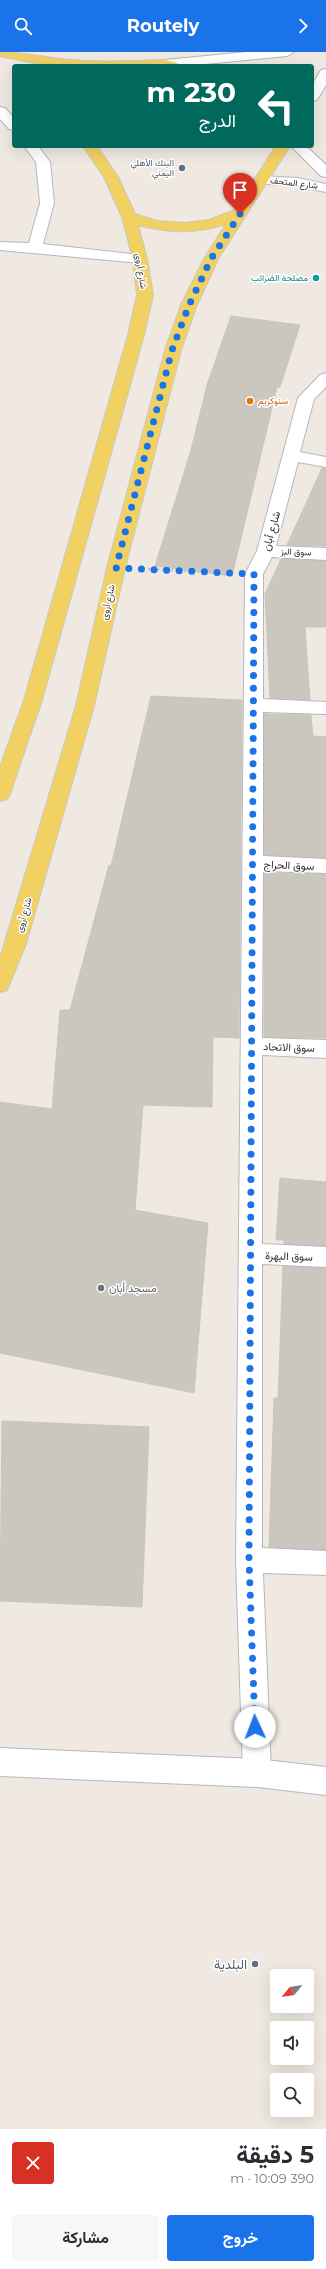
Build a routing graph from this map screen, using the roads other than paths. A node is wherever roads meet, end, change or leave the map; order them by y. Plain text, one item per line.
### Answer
1 (0, 52) edge
2 (287, 52) edge
3 (74, 64) edge
4 (177, 64) edge
5 (326, 72) edge
6 (314, 93) edge
7 (0, 111) edge
8 (12, 124) edge
9 (32, 148) edge
10 (91, 148) edge
11 (282, 148) edge
12 (300, 148) edge
13 (326, 173) edge
14 (261, 180) junction
15 (326, 188) edge
16 (240, 214) junction
17 (129, 217) junction
18 (0, 246) edge
19 (35, 248) junction
20 (140, 259) junction
21 (326, 378) edge
22 (291, 456) junction
23 (326, 462) edge
24 (266, 551) junction
25 (326, 554) edge
26 (253, 705) junction
27 (326, 708) edge
28 (0, 794) edge
29 (253, 863) junction
30 (326, 866) edge
31 (0, 984) edge
32 (252, 1046) junction
33 (326, 1049) edge
34 (252, 1254) junction
35 (326, 1257) edge
36 (249, 1560) junction
37 (326, 1563) edge
38 (0, 1762) edge
39 (257, 1773) junction
40 (326, 1781) edge

1 - 3 main road
2 - 4 street
5 - 6 street
7 - 8 street
9 - 19 street
10 - 17 main road, شارع أروى
11 - 14 main road, شارع أروى
12 - 13 street, شارع المتحف
14 - 15 street, شارع المتحف
14 - 16 main road, شارع أروى
16 - 17 main road
16 - 31 main road, شارع أروى
17 - 20 main road, شارع أروى
18 - 19 street
19 - 20 street
20 - 28 main road, شارع أروى
21 - 22 street, شارع أبان
22 - 23 street
22 - 24 street, شارع أبان
24 - 25 street, سوق البز
24 - 26 street, شارع أبان
26 - 27 street
26 - 29 street, شارع أبان
29 - 30 street, سوق الحراج
29 - 32 street, شارع أبان
32 - 33 street, سوق الاتحاد
32 - 34 street, شارع أبان
34 - 35 street, سوق البهرة
34 - 36 street, شارع أبان
36 - 37 street
36 - 39 street, شارع أبان
38 - 39 street
39 - 40 street

